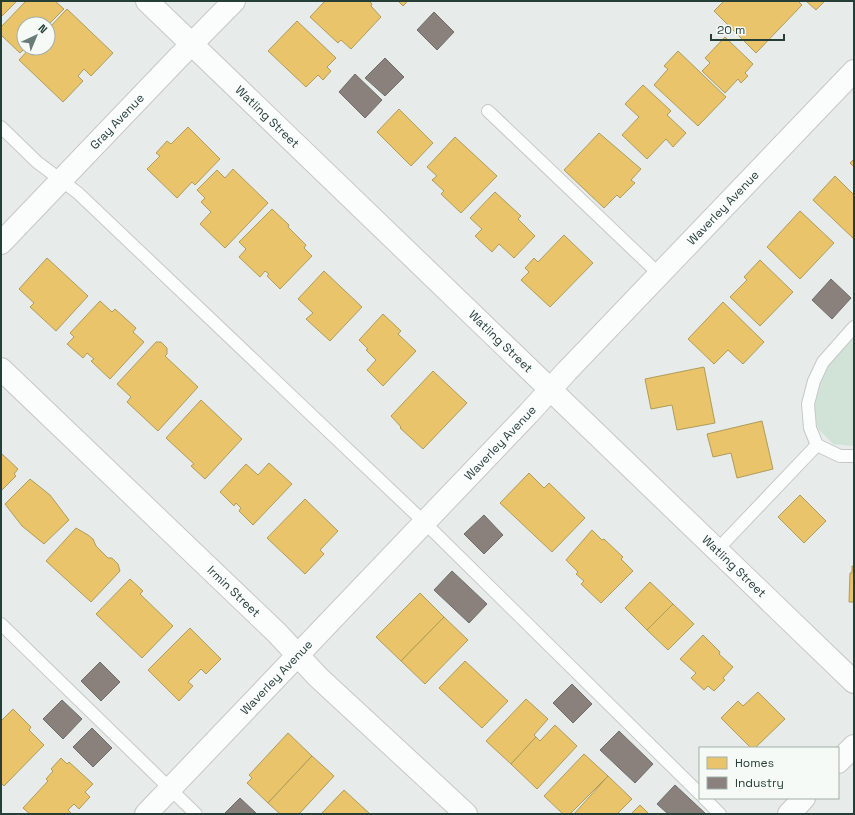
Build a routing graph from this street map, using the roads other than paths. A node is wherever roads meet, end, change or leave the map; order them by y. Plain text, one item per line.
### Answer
1 (147, 1) edge
2 (234, 1) edge
3 (191, 44) junction
4 (854, 71) edge
5 (488, 111) dead end
6 (1, 127) edge
7 (60, 180) junction
8 (1, 243) edge
9 (660, 275) junction
10 (854, 327) edge
11 (1, 369) edge
12 (550, 390) junction
13 (816, 445) junction
14 (854, 456) edge
15 (424, 522) junction
16 (717, 550) junction
17 (1, 624) edge
18 (298, 655) junction
19 (854, 682) edge
20 (854, 746) edge
21 (839, 761) edge
22 (170, 788) junction
23 (699, 793) edge
24 (705, 799) edge
25 (803, 799) edge
26 (146, 814) edge
27 (196, 814) edge
28 (466, 814) edge
29 (720, 814) edge
30 (789, 814) edge

1 - 3 street, Watling Street
2 - 3 street, Gray Avenue
3 - 7 street, Gray Avenue
3 - 12 street, Watling Street
4 - 9 street, Waverley Avenue
5 - 9 lane
6 - 7 lane
7 - 8 street, Gray Avenue
7 - 15 lane
9 - 12 street, Waverley Avenue
10 - 13 lane
11 - 18 street, Irmin Street
12 - 15 street, Waverley Avenue
12 - 16 street, Watling Street
13 - 14 lane
13 - 16 lane
15 - 18 street, Waverley Avenue
15 - 23 lane
16 - 19 street, Watling Street
17 - 22 lane
18 - 22 street, Waverley Avenue
18 - 28 street, Irmin Street
20 - 21 street
22 - 26 street, Waverley Avenue
22 - 27 lane
24 - 29 lane
25 - 30 street

